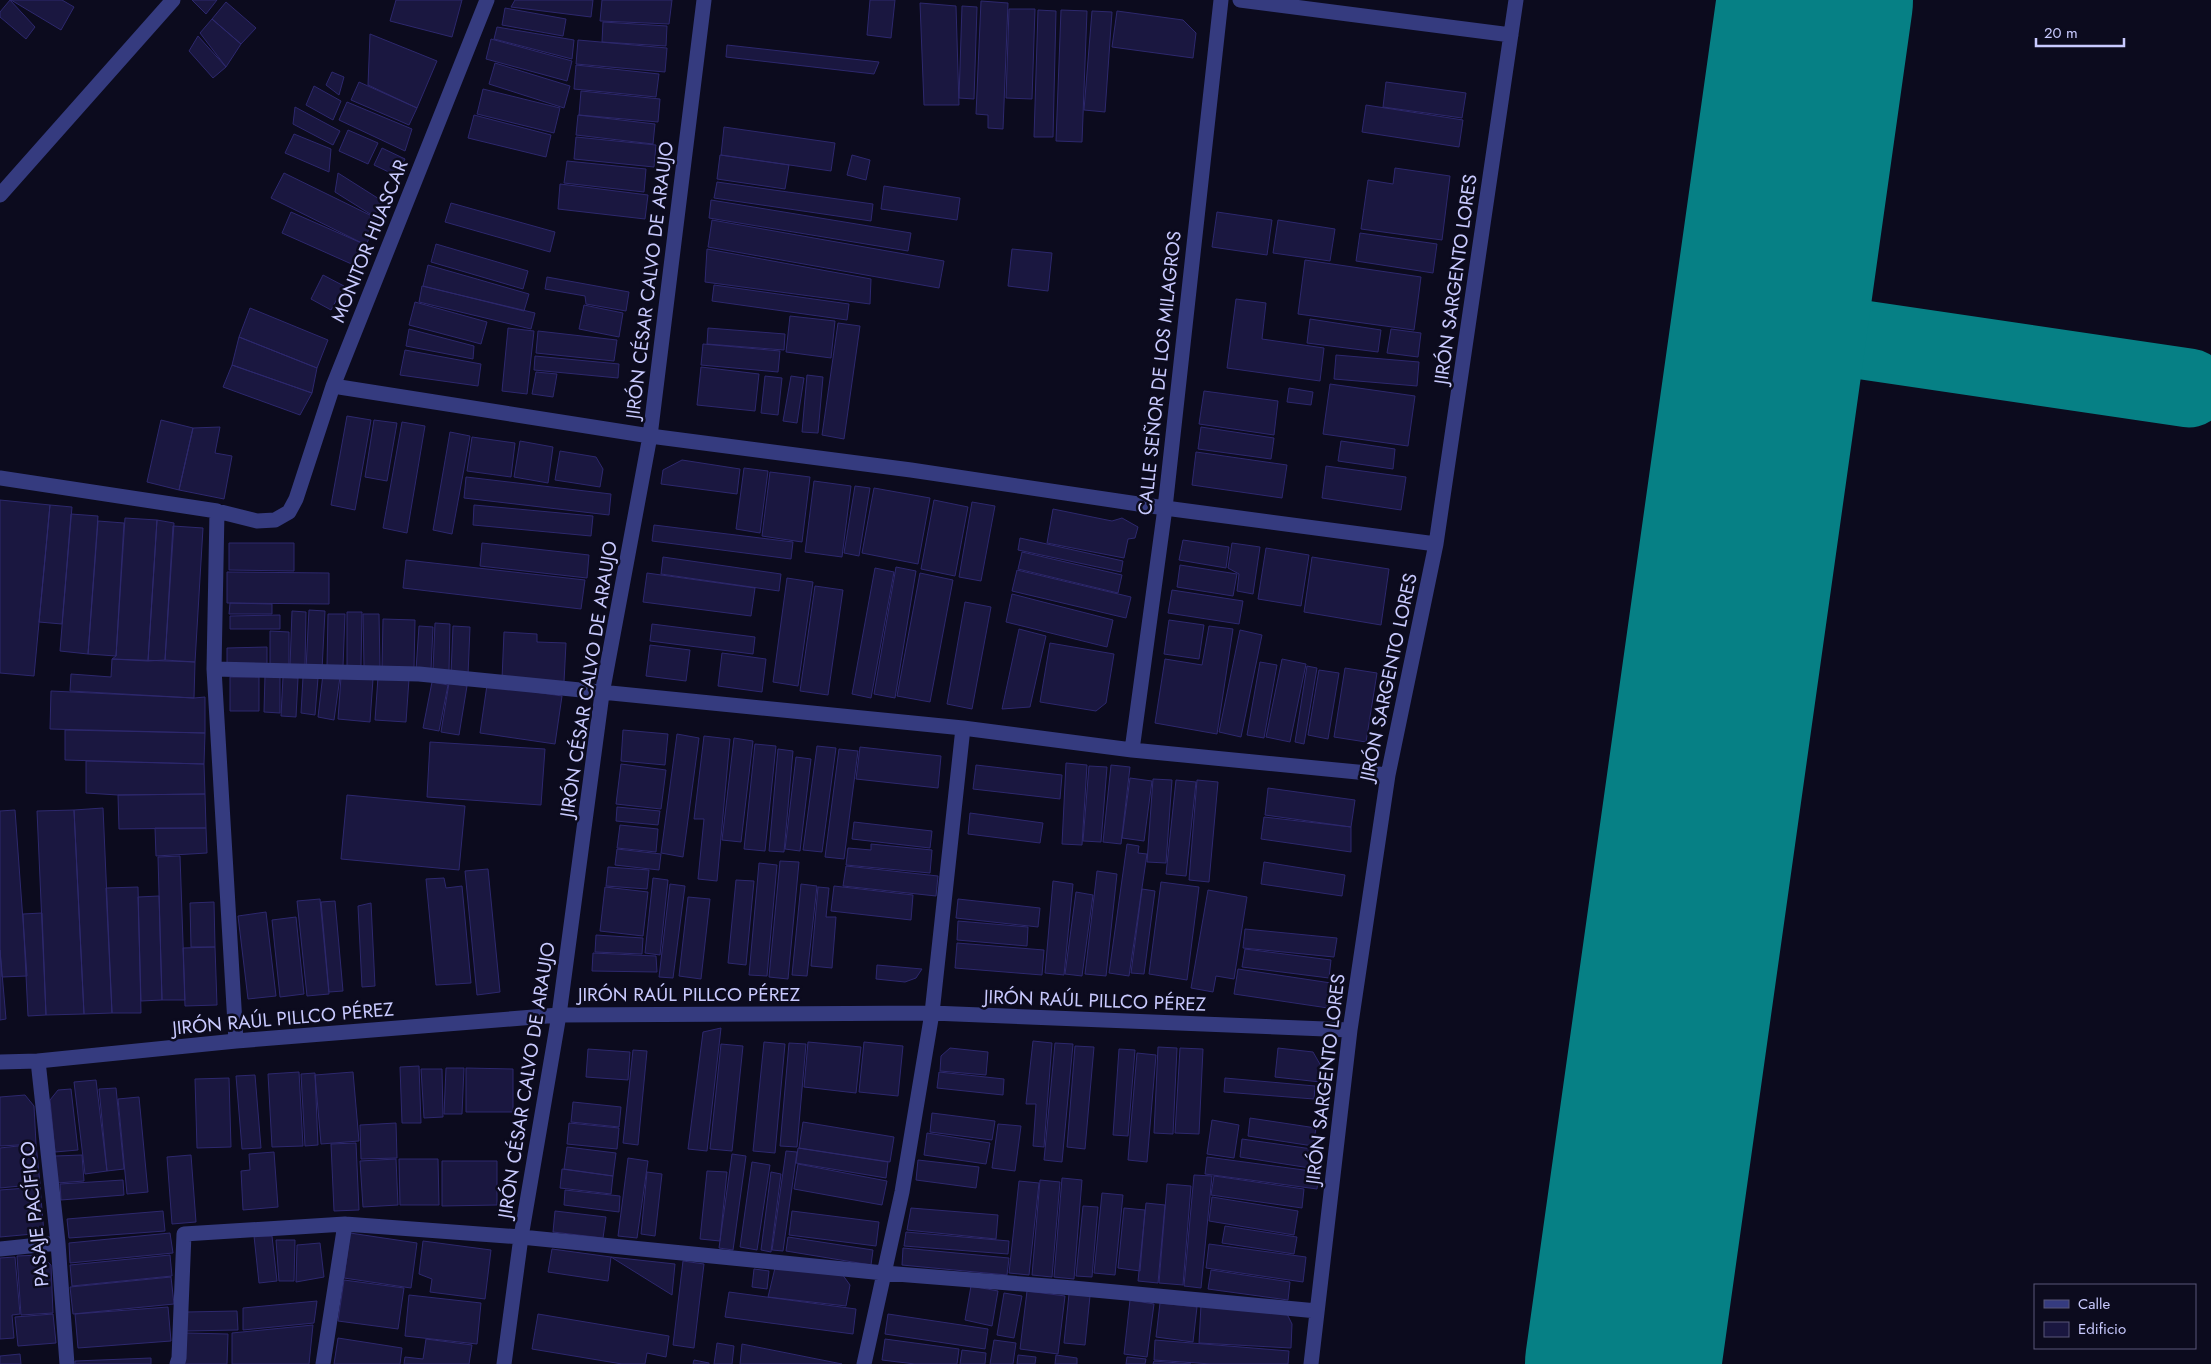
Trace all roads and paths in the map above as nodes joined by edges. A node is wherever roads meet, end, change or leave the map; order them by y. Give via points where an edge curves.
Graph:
1 (173, 0) edge
2 (487, 0) edge
3 (704, 0) edge
4 (1221, 0) edge
5 (1240, 0) edge
6 (1516, 0) edge
7 (1511, 35) junction
8 (0, 195) edge
9 (333, 386) junction
10 (650, 436) junction
11 (0, 478) edge
12 (1165, 508) junction
13 (217, 511) junction
14 (1436, 544) junction
15 (214, 669) junction
16 (602, 694) junction
17 (963, 728) junction
18 (1132, 750) junction
19 (1388, 775) junction
20 (932, 1013) junction
21 (559, 1015) junction
22 (1350, 1030) junction
23 (236, 1041) junction
24 (38, 1061) junction
25 (0, 1062) edge
26 (345, 1224) junction
27 (521, 1237) junction
28 (58, 1243) junction
29 (0, 1249) edge
30 (884, 1273) junction
31 (1317, 1311) junction
32 (67, 1364) edge
33 (177, 1364) edge
34 (323, 1364) edge
35 (504, 1364) edge
36 (864, 1364) edge
37 (1311, 1364) edge

1 - 8 street
2 - 9 street, MONITOR HUASCAR
3 - 10 street, JIRÓN CÉSAR CALVO DE ARAUJO
4 - 12 street, CALLE SEÑOR DE LOS MILAGROS
5 - 7 street
6 - 7 street, JIRÓN SARGENTO LORES
7 - 14 street, JIRÓN SARGENTO LORES
9 - 10 street
9 - 13 street, MONITOR HUASCAR via 289,512 275,520 257,521
10 - 12 street
10 - 16 street, JIRÓN CÉSAR CALVO DE ARAUJO
11 - 13 street
12 - 14 street
12 - 18 street, CALLE SEÑOR DE LOS MILAGROS
13 - 15 street
14 - 19 street, JIRÓN SARGENTO LORES
15 - 16 street via 419,674
15 - 23 street
16 - 17 street
16 - 21 street, JIRÓN CÉSAR CALVO DE ARAUJO
17 - 18 street
17 - 20 street
18 - 19 street
19 - 22 street, JIRÓN SARGENTO LORES
20 - 21 street, JIRÓN RAÚL PILLCO PÉREZ
20 - 22 street, JIRÓN RAÚL PILLCO PÉREZ
20 - 30 street via 902,1192
21 - 23 street, JIRÓN RAÚL PILLCO PÉREZ
21 - 27 street, JIRÓN CÉSAR CALVO DE ARAUJO
22 - 31 street, JIRÓN SARGENTO LORES
23 - 24 street, JIRÓN RAÚL PILLCO PÉREZ
24 - 25 street, JIRÓN RAÚL PILLCO PÉREZ
24 - 28 street, PASAJE PACÍFICO
26 - 27 street
26 - 33 street via 184,1234
26 - 34 street
27 - 30 street
27 - 35 street, JIRÓN CÉSAR CALVO DE ARAUJO
28 - 29 street
28 - 32 street, PASAJE PACÍFICO
30 - 31 street
30 - 36 street
31 - 37 street, JIRÓN SARGENTO LORES

